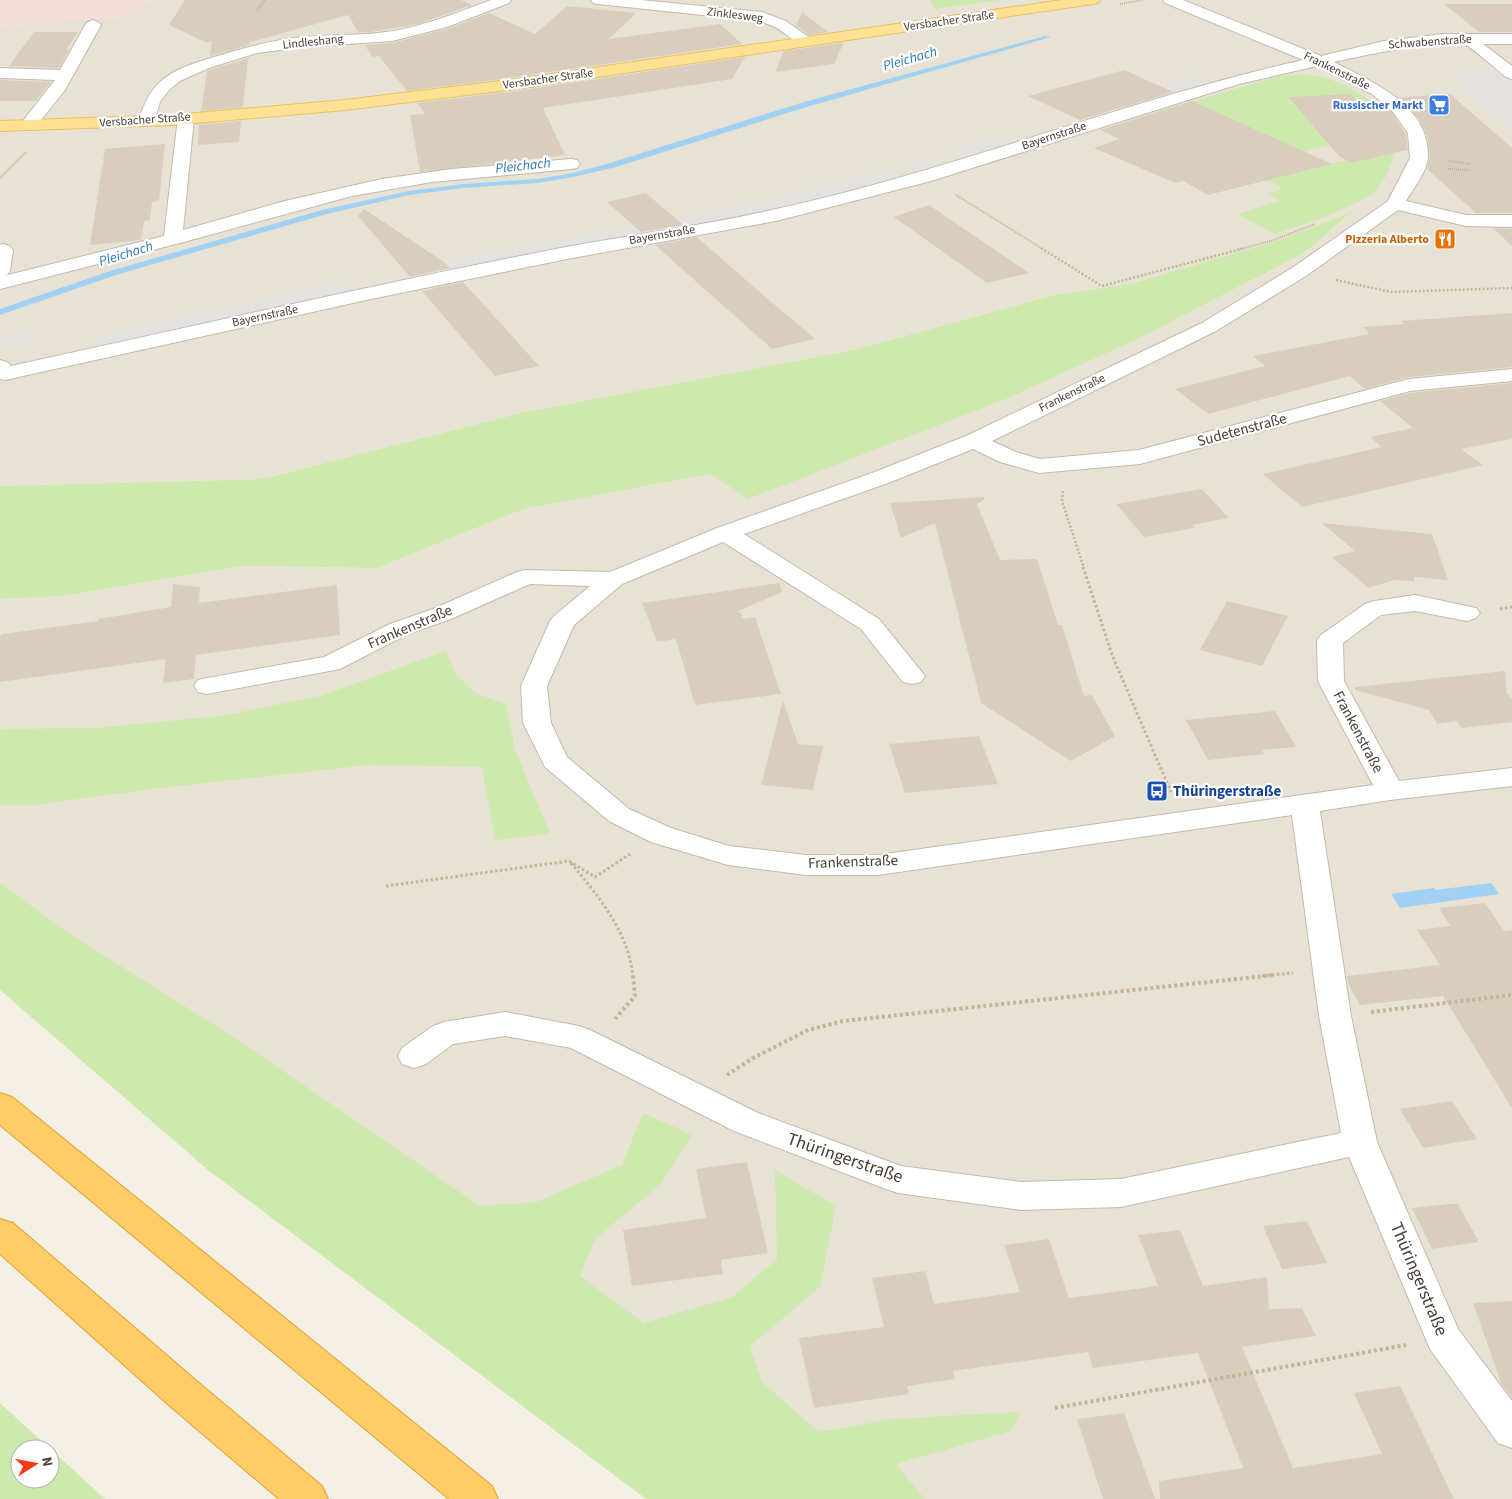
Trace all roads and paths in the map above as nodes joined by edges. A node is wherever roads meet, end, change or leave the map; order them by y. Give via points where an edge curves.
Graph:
1 (265, 0) edge
2 (504, 0) edge
3 (598, 0) edge
4 (711, 0) edge
5 (1092, 0) edge
6 (1170, 0) edge
7 (257, 11) dead end
8 (734, 15) junction
9 (93, 25) dead end
10 (1467, 39) junction
11 (1504, 39) edge
12 (806, 41) junction
13 (1512, 45) edge
14 (1320, 61) junction
15 (0, 72) edge
16 (1512, 74) edge
17 (65, 75) junction
18 (186, 118) junction
19 (146, 121) junction
20 (0, 126) edge
21 (27, 126) junction
22 (571, 164) dead end
23 (925, 177) junction
24 (1395, 204) junction
25 (1322, 221) dead end
26 (1512, 221) edge
27 (173, 239) junction
28 (3, 250) dead end
29 (0, 271) edge
30 (1299, 272) junction
31 (0, 283) edge
32 (1512, 288) edge
33 (0, 366) edge
34 (1512, 374) edge
35 (974, 440) junction
36 (1062, 501) dead end
37 (725, 533) junction
38 (613, 579) junction
39 (1467, 613) dead end
40 (912, 676) dead end
41 (206, 686) dead end
42 (1512, 777) edge
43 (1390, 791) junction
44 (1305, 804) junction
45 (1185, 822) junction
46 (569, 861) junction
47 (595, 877) dead end
48 (386, 886) dead end
49 (1328, 969) junction
50 (1512, 995) edge
51 (1335, 1016) junction
52 (594, 1044) junction
53 (414, 1056) dead end
54 (744, 1064) dead end
55 (0, 1106) edge
56 (1360, 1142) junction
57 (0, 1233) edge
58 (1443, 1338) junction
59 (1055, 1408) dead end
60 (1512, 1431) edge
61 (308, 1499) edge
62 (478, 1499) edge

1 - 7 path
2 - 19 street, Lindleshang via 442,24 392,36 255,49 203,65 174,78 163,87 152,102
3 - 8 street, Zinklesweg
4 - 8 street
5 - 12 main road, Versbacher Straße
6 - 14 street, Frankenstraße
8 - 12 street, Zinklesweg via 762,17 777,22
9 - 17 street
10 - 11 street, Schwabenstraße
10 - 14 street, Schwabenstraße via 1384,46
10 - 16 street
11 - 13 street
12 - 18 main road, Versbacher Straße via 430,96
14 - 23 street, Bayernstraße via 1235,80
14 - 24 street, Frankenstraße via 1378,91 1399,108 1417,134 1420,158
15 - 17 street
17 - 21 street via 57,90
18 - 19 main road, Versbacher Straße
18 - 27 street
19 - 21 main road, Versbacher Straße
20 - 21 main road, Versbacher Straße
22 - 27 street via 457,173 365,188
23 - 25 path via 1102,286 1271,241
23 - 33 street, Bayernstraße via 776,214 371,293 5,374
24 - 26 street via 1450,219 1482,223
24 - 30 street, Frankenstraße
27 - 31 street
28 - 29 street
30 - 32 path via 1391,292
30 - 35 street, Frankenstraße via 1209,327
34 - 35 street, Sudetenstraße via 1409,386 1140,457 1039,466
35 - 37 street, Frankenstraße via 880,478
36 - 45 path via 1112,655
37 - 38 street, Frankenstraße
37 - 40 street via 870,624
38 - 41 street, Frankenstraße via 526,577 399,629 331,663
38 - 45 street, Frankenstraße via 564,622 534,686 538,723 555,760 619,815 660,835 728,855 806,865 878,864
39 - 43 street, Frankenstraße via 1416,603 1374,609 1330,640 1331,681
42 - 43 street, Frankenstraße
43 - 44 street, Frankenstraße
44 - 45 street, Frankenstraße
44 - 49 street, Thüringerstraße
46 - 47 path
46 - 48 path
46 - 52 path via 607,907 631,959 634,996
49 - 51 street, Thüringerstraße
49 - 54 path via 843,1021 808,1030
50 - 51 path
51 - 56 street, Thüringerstraße
52 - 53 street, Thüringerstraße via 579,1038 506,1024 444,1034
52 - 56 street, Thüringerstraße via 746,1122 898,1179 1021,1196 1121,1193
55 - 62 highway
56 - 58 street, Thüringerstraße
57 - 61 highway
58 - 59 path
58 - 60 street, Thüringerstraße

